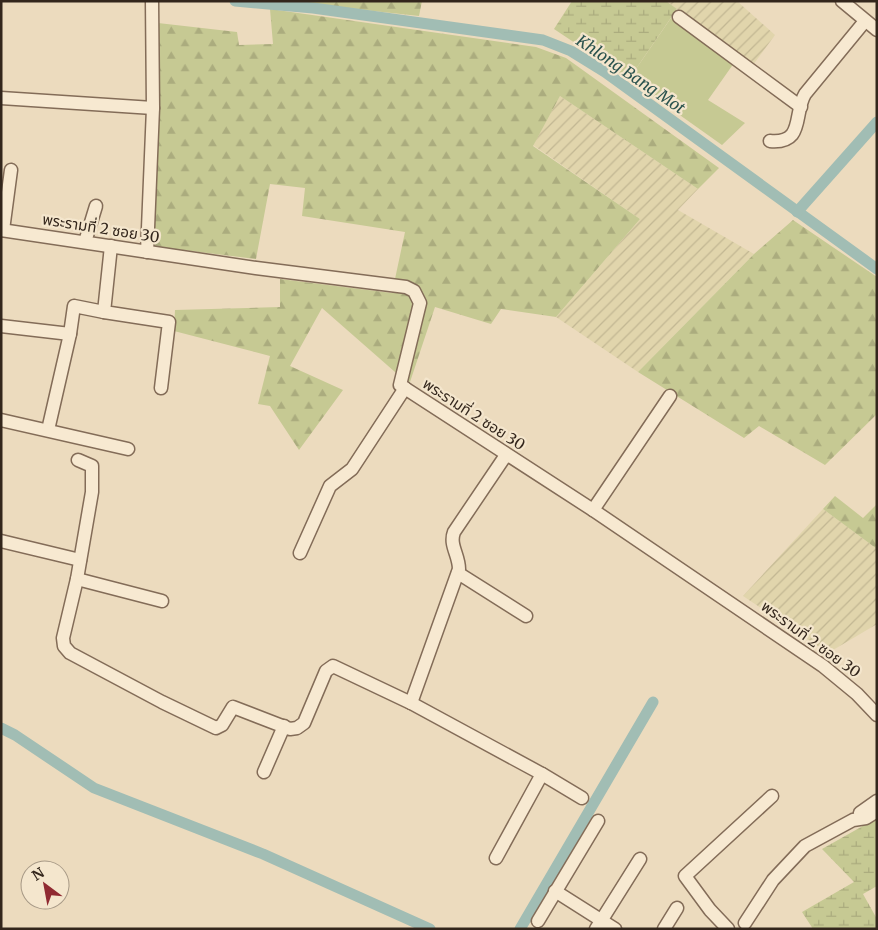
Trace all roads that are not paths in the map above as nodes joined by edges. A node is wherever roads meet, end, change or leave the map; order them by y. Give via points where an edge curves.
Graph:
1 (842, 1) edge
2 (152, 4) edge
3 (678, 17) dead end
4 (865, 21) junction
5 (877, 30) edge
6 (1, 98) edge
7 (801, 107) junction
8 (153, 108) junction
9 (770, 141) dead end
10 (11, 170) dead end
11 (96, 206) dead end
12 (2, 230) edge
13 (85, 242) junction
14 (111, 246) junction
15 (147, 252) junction
16 (104, 312) junction
17 (1, 326) edge
18 (70, 334) junction
19 (161, 388) dead end
20 (405, 388) junction
21 (670, 396) dead end
22 (1, 420) edge
23 (48, 430) junction
24 (128, 449) dead end
25 (506, 455) junction
26 (78, 460) dead end
27 (593, 510) junction
28 (1, 541) edge
29 (300, 553) dead end
30 (80, 560) junction
31 (458, 573) junction
32 (77, 579) junction
33 (162, 601) dead end
34 (526, 616) dead end
35 (411, 703) junction
36 (877, 715) edge
37 (284, 726) junction
38 (264, 772) dead end
39 (542, 774) junction
40 (772, 796) dead end
41 (582, 798) dead end
42 (877, 801) edge
43 (877, 811) edge
44 (598, 820) dead end
45 (853, 820) junction
46 (496, 858) dead end
47 (640, 859) dead end
48 (555, 890) junction
49 (677, 908) dead end
50 (538, 921) dead end
51 (599, 924) edge
52 (748, 926) edge
53 (615, 929) edge
54 (664, 929) edge
55 (729, 929) edge

1 - 4 street
2 - 8 street
3 - 7 street
4 - 5 street
4 - 7 street via 805,94
6 - 8 street
7 - 9 street via 791,137 782,142
8 - 15 street
10 - 12 street
11 - 13 street
12 - 13 street, พระรามที่ 2 ซอย 30
13 - 14 street, พระรามที่ 2 ซอย 30
14 - 15 street, พระรามที่ 2 ซอย 30
14 - 16 street
15 - 20 street, พระรามที่ 2 ซอย 30 via 406,287 414,291 420,303 400,385
16 - 18 street via 74,306
16 - 19 street via 169,322
17 - 18 street
18 - 23 street
20 - 25 street, พระรามที่ 2 ซอย 30
20 - 29 street via 352,469 330,486
21 - 27 street
22 - 23 street
23 - 24 street
25 - 27 street, พระรามที่ 2 ซอย 30
25 - 31 street via 454,532 452,539 459,562
26 - 30 street via 91,464 94,470
27 - 36 street, พระรามที่ 2 ซอย 30 via 823,666
28 - 30 street
30 - 32 street
31 - 34 street
31 - 35 street
32 - 33 street
32 - 37 street via 64,638 64,646 70,653 216,728 222,725 233,707
35 - 37 street via 333,666 326,672 304,723 297,728
35 - 39 street
37 - 38 street
39 - 41 street
39 - 46 street
40 - 55 street via 685,876
42 - 45 street
43 - 45 street via 866,818
44 - 48 street
45 - 52 street via 794,855 773,880
47 - 51 street
48 - 50 street
48 - 51 street
49 - 54 street
51 - 53 street
52 - 55 street via 734,924

